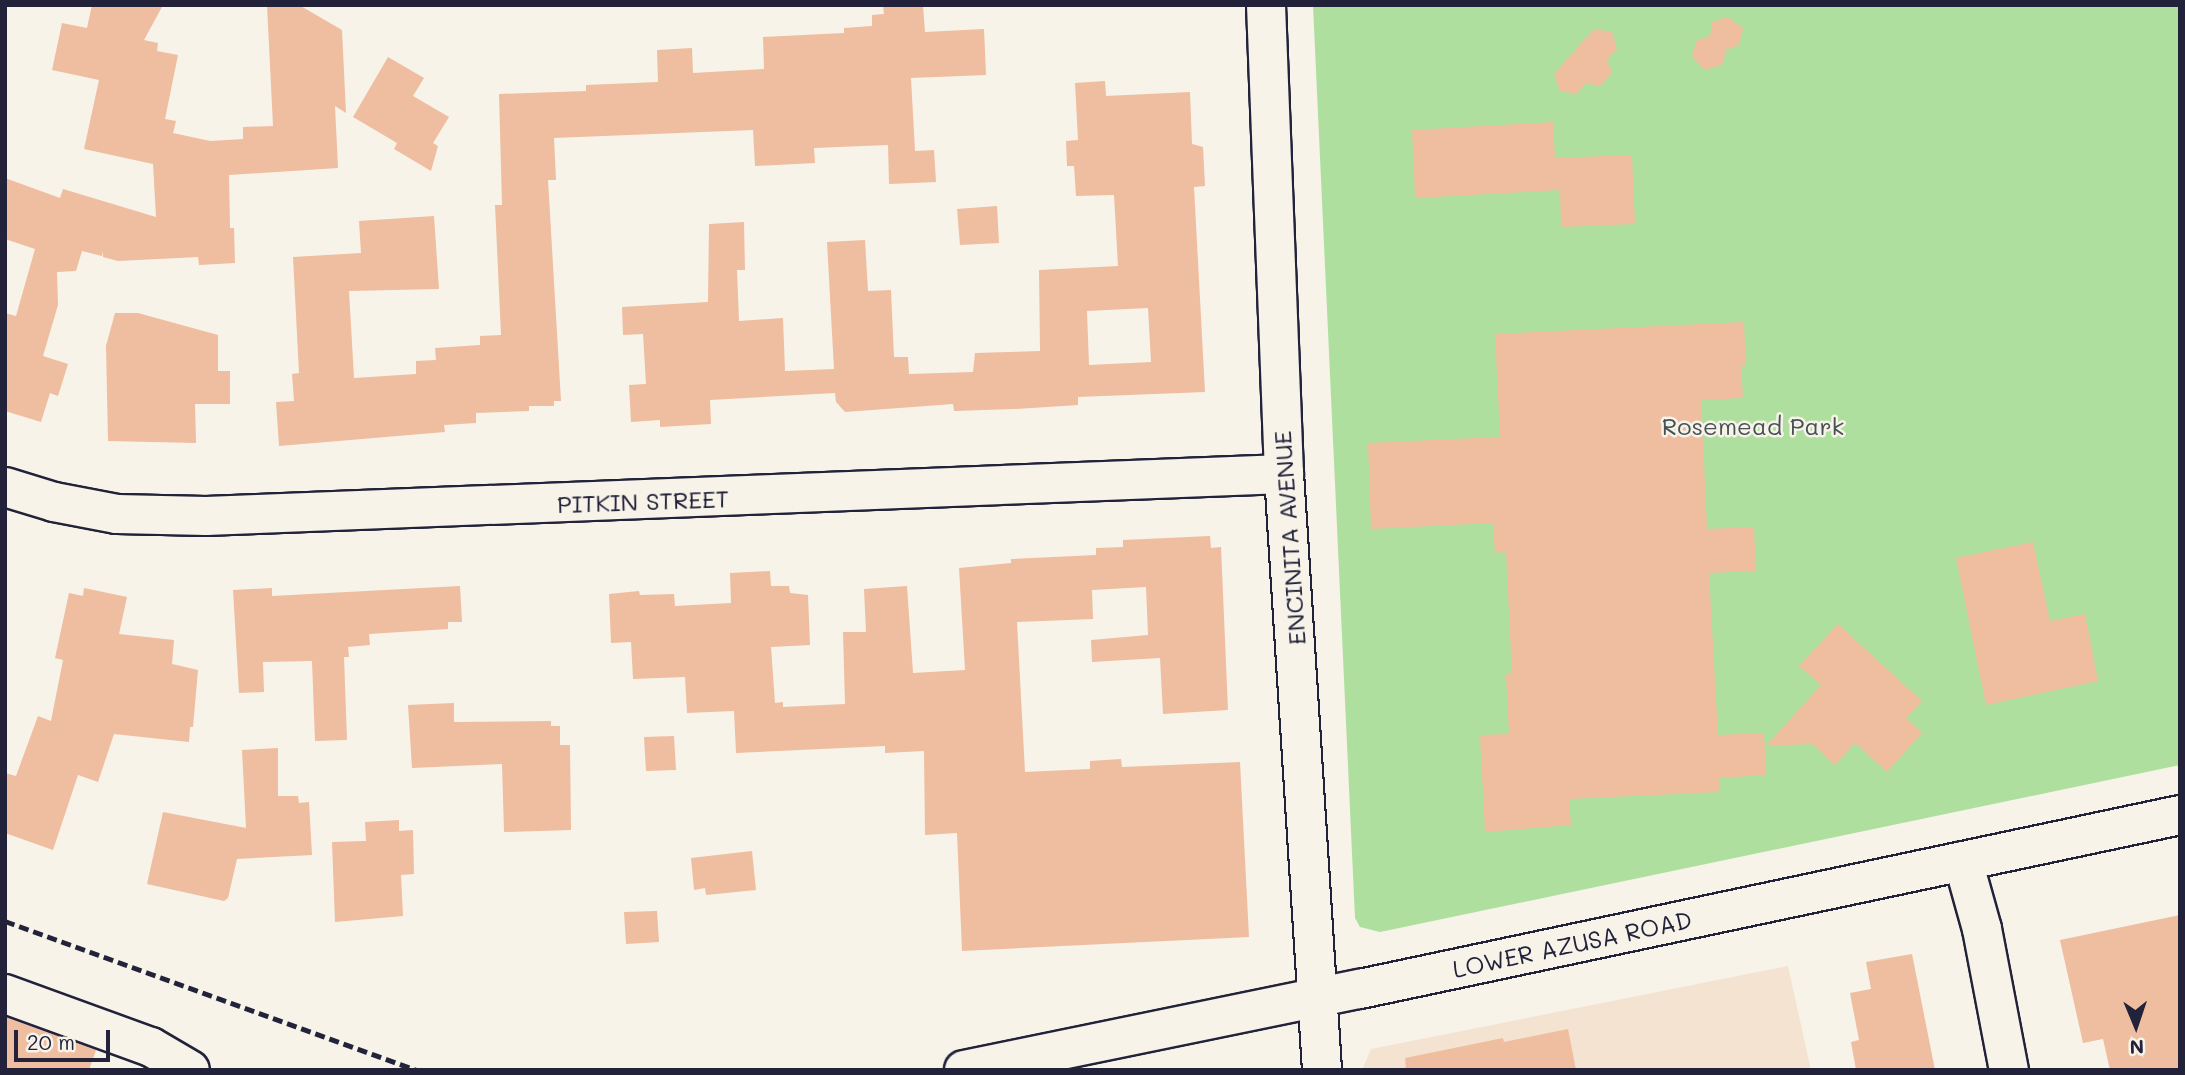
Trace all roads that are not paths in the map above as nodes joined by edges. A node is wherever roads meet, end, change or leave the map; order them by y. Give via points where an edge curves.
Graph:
1 (1266, 5) edge
2 (1284, 474) junction
3 (5, 487) edge
4 (2180, 815) edge
5 (1963, 861) junction
6 (5, 994) edge
7 (1318, 998) junction
8 (190, 1070) edge
9 (964, 1070) edge
10 (1322, 1070) edge
11 (2010, 1070) edge

1 - 2 street, ENCINITA AVENUE
2 - 3 street, PITKIN STREET via 196,517 117,514
2 - 7 street, ENCINITA AVENUE
4 - 5 street, LOWER AZUSA ROAD
5 - 7 street, LOWER AZUSA ROAD
5 - 11 street via 1982,929
6 - 8 street via 151,1047
7 - 9 street, LOWER AZUSA ROAD
7 - 10 street, ENCINITA AVENUE

